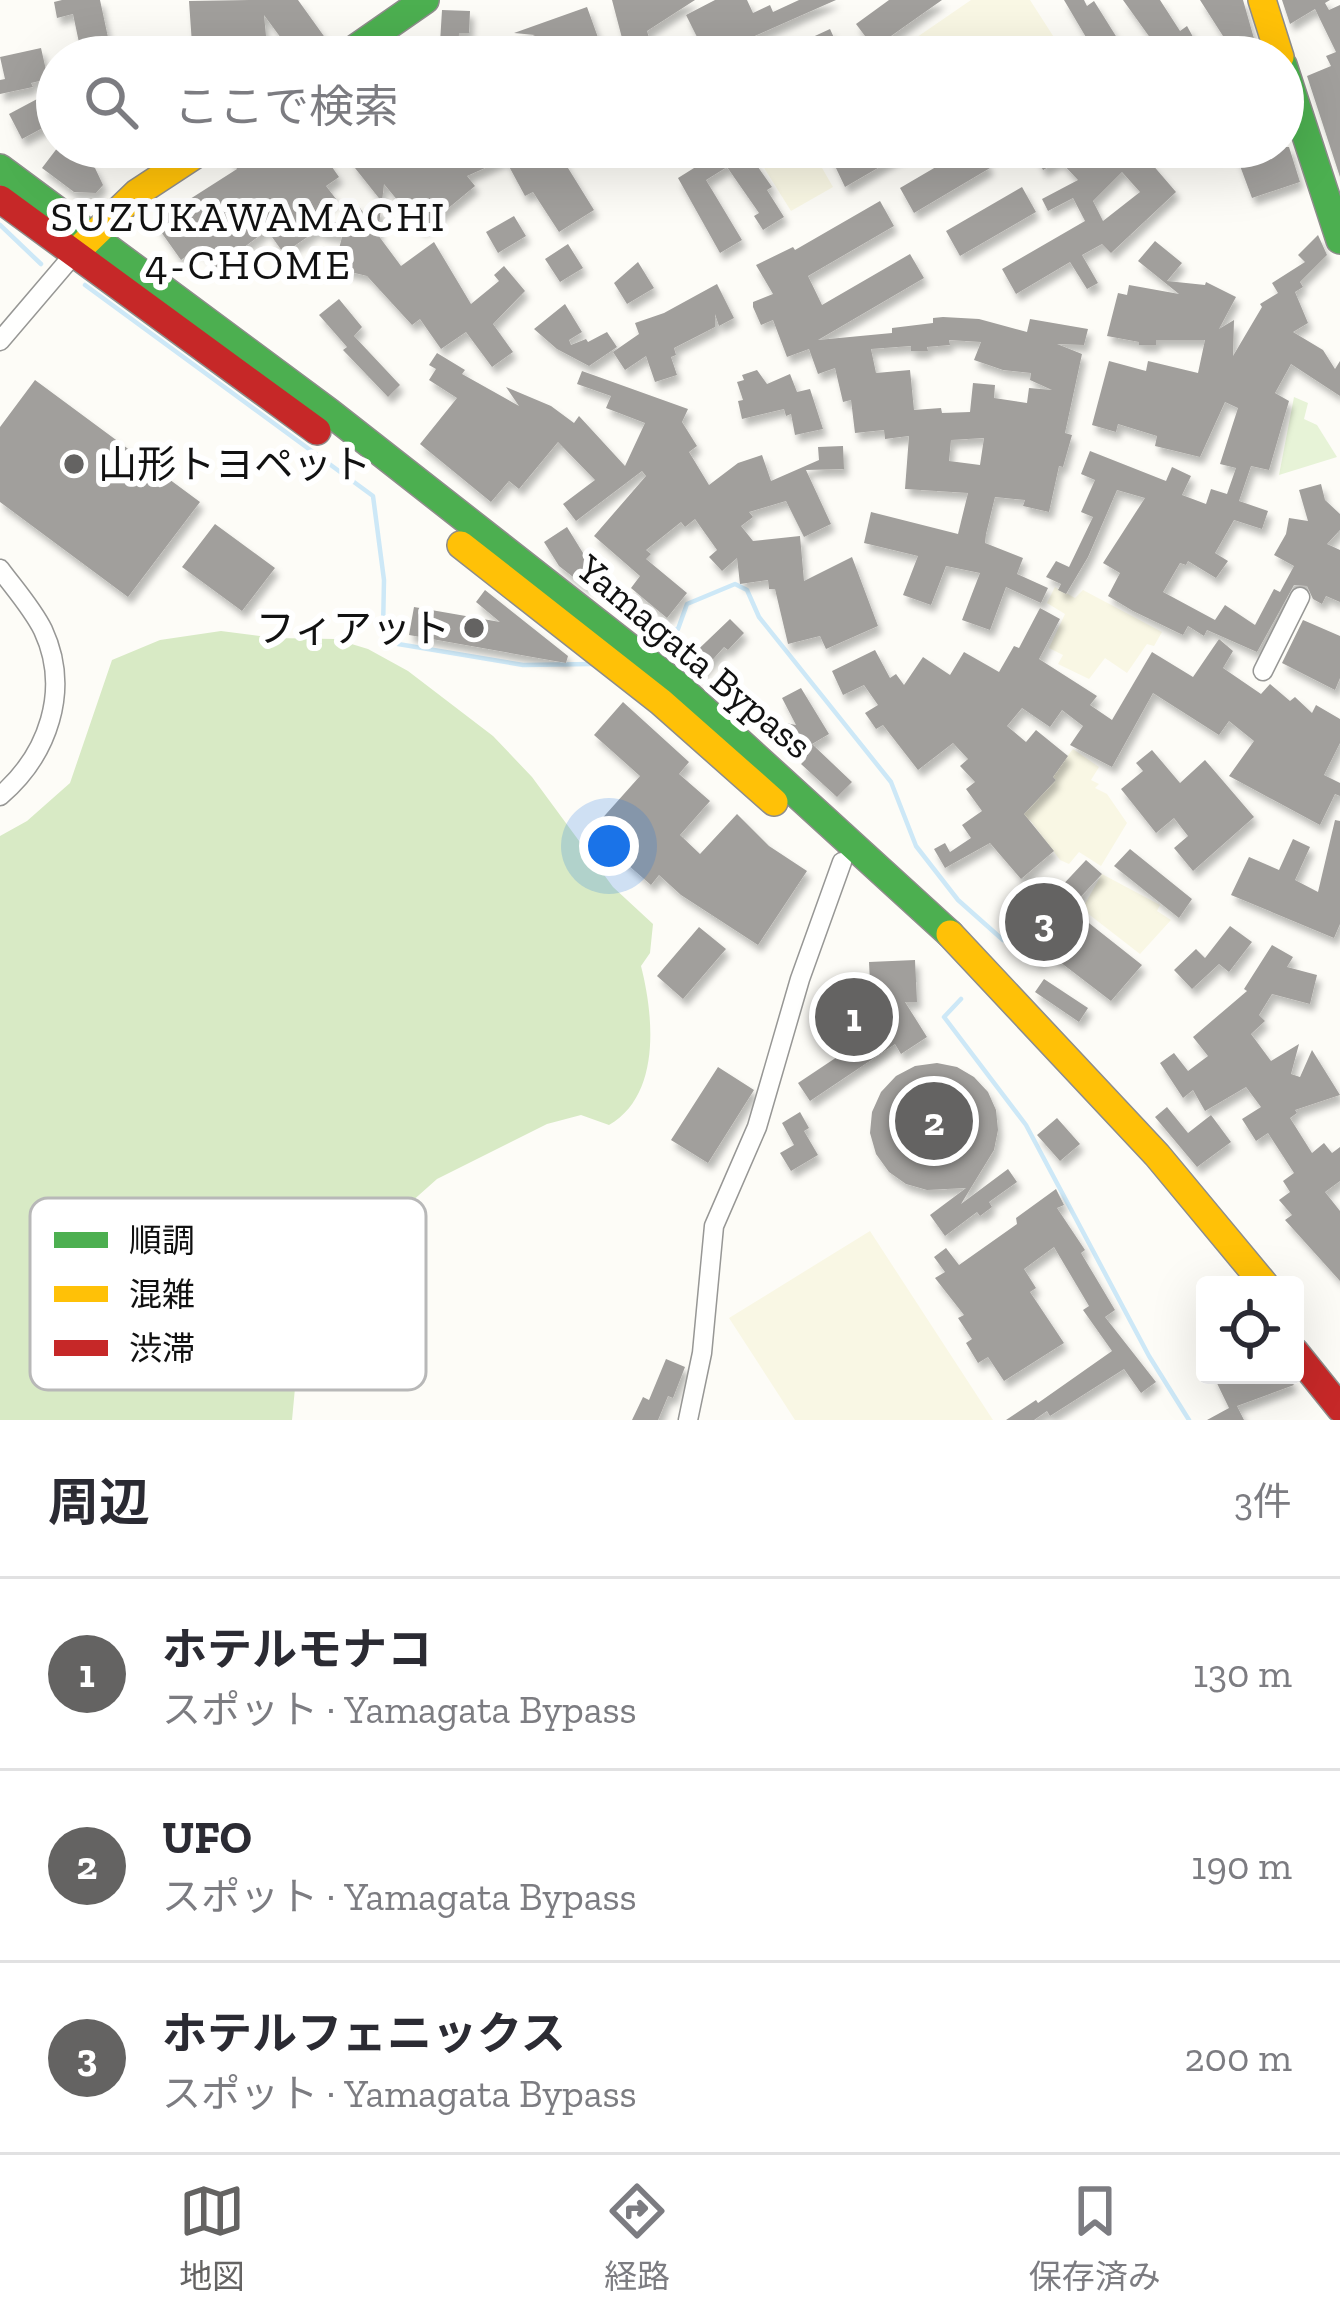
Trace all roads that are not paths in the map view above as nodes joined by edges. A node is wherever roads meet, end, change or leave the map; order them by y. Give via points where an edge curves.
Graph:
1 (425, 0) edge
2 (1262, 0) edge
3 (373, 36) edge
4 (1274, 36) edge
5 (1304, 129) edge
6 (0, 168) edge
7 (175, 168) edge
8 (0, 199) edge
9 (1340, 240) edge
10 (84, 243) junction
11 (0, 340) edge
12 (0, 568) edge
13 (1300, 597) dead end
14 (1263, 671) dead end
15 (0, 796) edge
16 (842, 862) junction
17 (1235, 1276) edge
18 (1257, 1276) edge
19 (1304, 1333) edge
20 (1304, 1363) edge
21 (1304, 1364) edge
22 (1340, 1376) edge
23 (1340, 1408) edge
24 (1340, 1418) edge
25 (688, 1420) edge

1 - 3 main road
2 - 4 main road
5 - 9 main road
6 - 10 main road, Yamagata Bypass
7 - 10 main road
8 - 10 main road, Yamagata Bypass
10 - 11 street
10 - 16 main road, Yamagata Bypass via 661,702
10 - 18 main road, Yamagata Bypass via 676,684 987,972
12 - 15 street via 42,628 55,688 43,745
13 - 14 street
16 - 17 main road, Yamagata Bypass via 1149,1169
16 - 25 street via 757,1127 715,1226
19 - 22 main road
20 - 23 main road
21 - 24 main road

